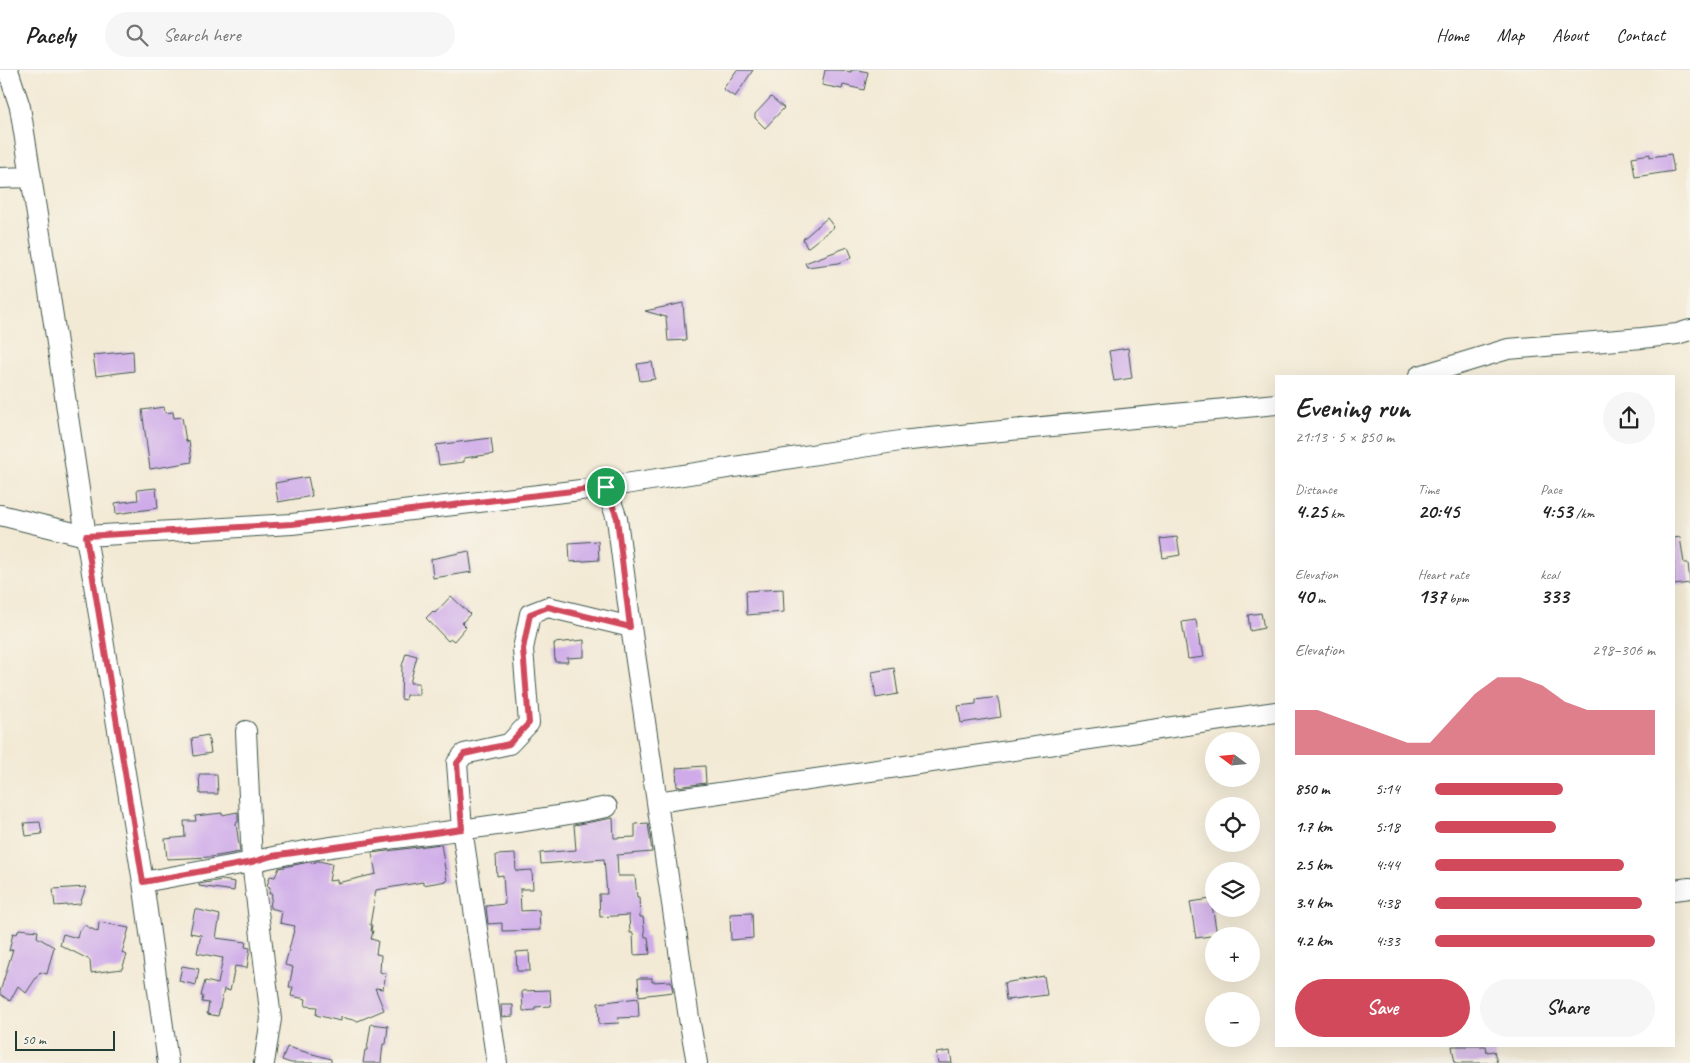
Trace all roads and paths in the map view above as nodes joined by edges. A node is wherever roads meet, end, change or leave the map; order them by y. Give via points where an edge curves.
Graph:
1 (8, 70) edge
2 (31, 177) junction
3 (0, 178) edge
4 (1690, 330) edge
5 (1422, 375) edge
6 (1275, 404) edge
7 (606, 487) junction
8 (0, 515) edge
9 (86, 536) junction
10 (630, 627) junction
11 (1275, 712) edge
12 (246, 731) dead end
13 (656, 802) junction
14 (607, 807) dead end
15 (462, 829) junction
16 (252, 862) junction
17 (143, 882) junction
18 (1690, 888) edge
19 (1675, 890) edge
20 (168, 1063) edge
21 (264, 1063) edge
22 (496, 1063) edge
23 (697, 1063) edge

1 - 2 street via 20,107
2 - 3 street
2 - 9 street
4 - 5 street via 1642,338 1508,349
6 - 7 street via 900,442
7 - 9 street via 292,524
7 - 10 street via 617,518
8 - 9 street
9 - 17 street
10 - 13 street
10 - 15 street via 548,607 530,614 523,649 529,723 509,744 464,754 457,763
11 - 13 street
12 - 16 street
13 - 23 street
14 - 15 street via 552,818
15 - 16 street
15 - 22 street
16 - 17 street
16 - 21 street via 270,1019
17 - 20 street
18 - 19 street

